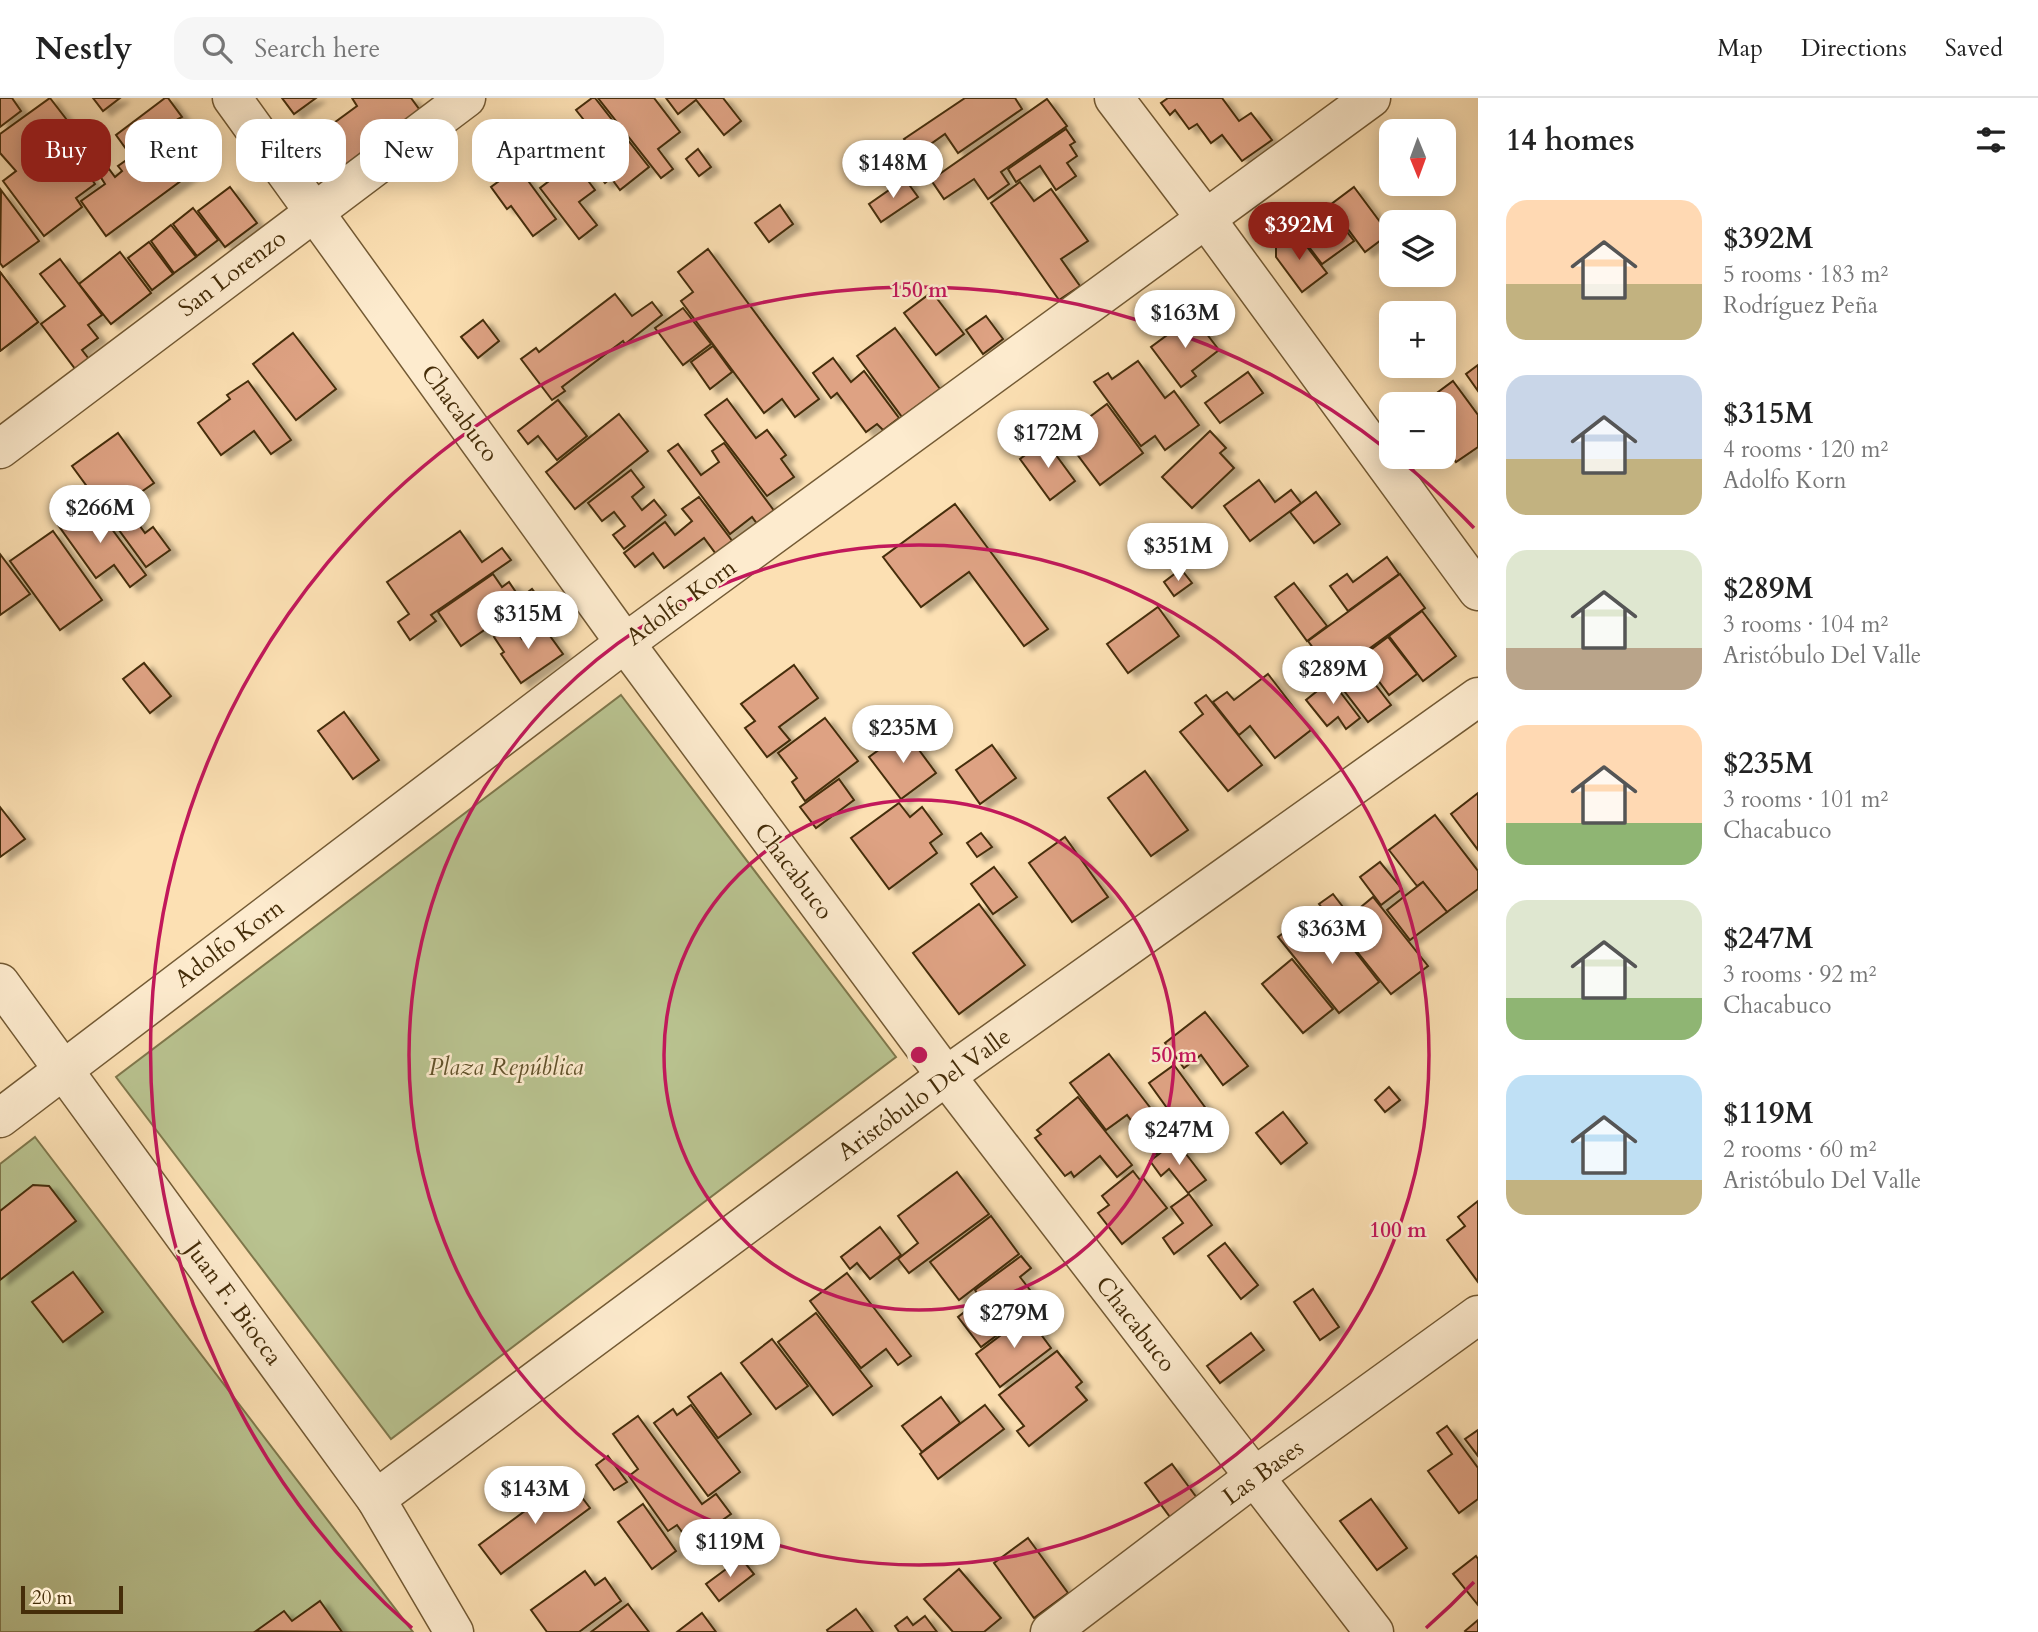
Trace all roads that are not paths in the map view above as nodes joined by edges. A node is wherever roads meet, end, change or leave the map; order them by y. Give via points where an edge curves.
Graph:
1 (232, 98) edge
2 (466, 98) edge
3 (1114, 98) edge
4 (1371, 98) edge
5 (314, 210) junction
6 (1206, 219) junction
7 (0, 449) edge
8 (1478, 591) edge
9 (625, 643) junction
10 (1478, 697) edge
11 (0, 983) edge
12 (64, 1069) junction
13 (946, 1076) junction
14 (0, 1118) edge
15 (1478, 1315) edge
16 (1254, 1477) junction
17 (376, 1499) junction
18 (454, 1632) edge
19 (1050, 1632) edge
20 (1374, 1632) edge

1 - 5 street, Chacabuco
2 - 5 street, San Lorenzo
3 - 6 street
4 - 6 street, Adolfo Korn
5 - 7 street, San Lorenzo
5 - 9 street, Chacabuco
6 - 8 street
6 - 9 street, Adolfo Korn
9 - 12 street, Adolfo Korn
9 - 13 street, Chacabuco
10 - 13 street, Aristóbulo Del Valle
11 - 12 street, Juan F. Biocca
12 - 14 street, Adolfo Korn
12 - 17 street, Juan F. Biocca
13 - 16 street, Chacabuco
13 - 17 street, Aristóbulo Del Valle
15 - 16 street, Las Bases
16 - 19 street, Las Bases
16 - 20 street, Chacabuco
17 - 18 street, Juan F. Biocca

